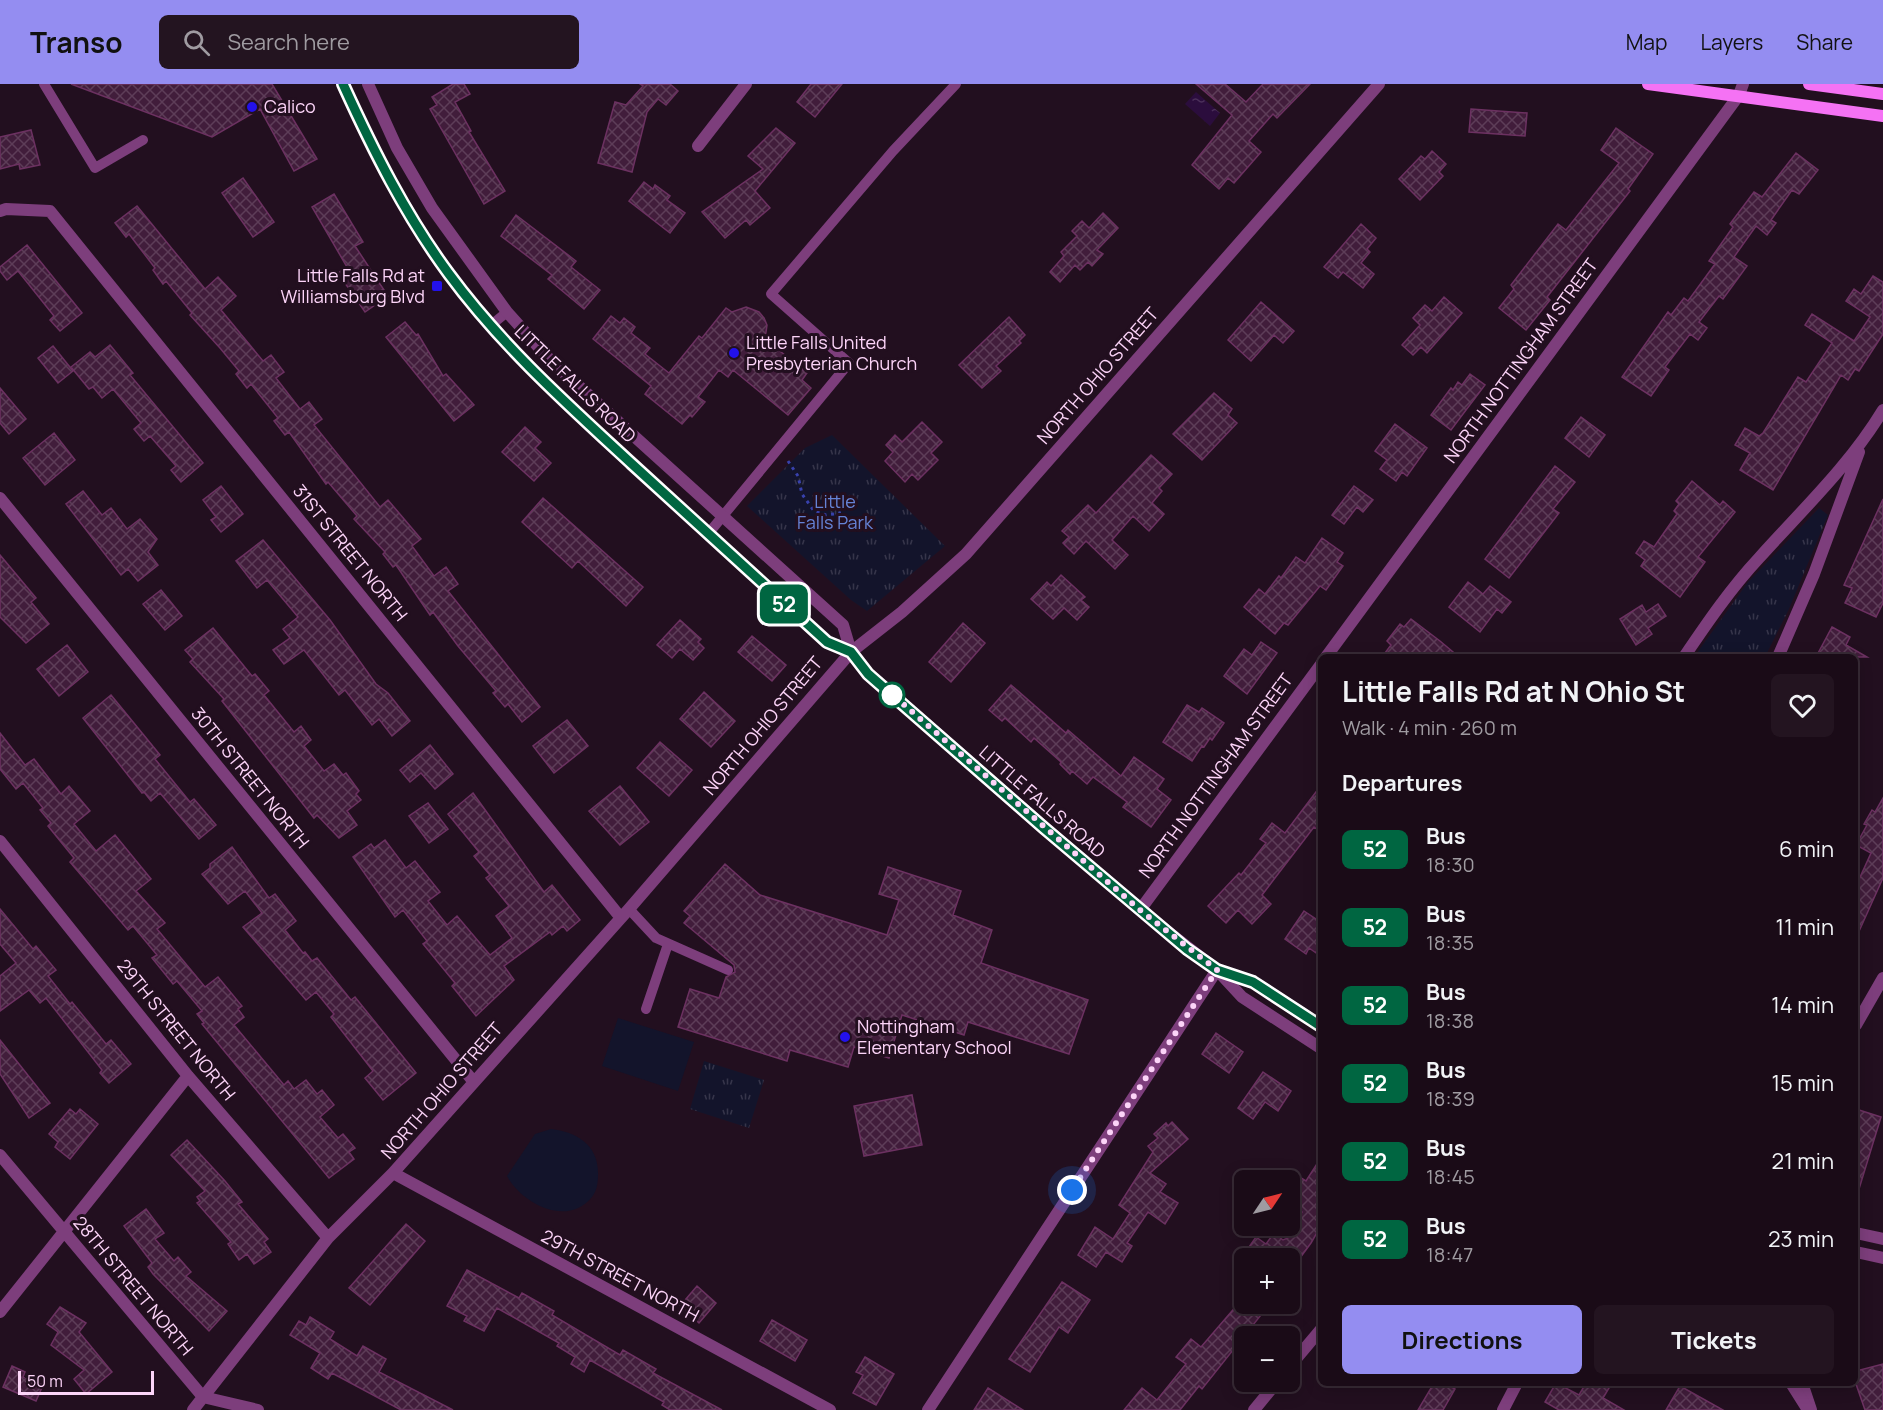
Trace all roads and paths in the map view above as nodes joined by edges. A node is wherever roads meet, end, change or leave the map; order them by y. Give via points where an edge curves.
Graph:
1 (343, 84) edge
2 (368, 84) edge
3 (746, 84) edge
4 (956, 84) edge
5 (1379, 84) edge
6 (1648, 84) edge
7 (1809, 84) edge
8 (46, 85) edge
9 (1741, 90) edge
10 (1883, 93) edge
11 (1883, 116) edge
12 (143, 140) dead end
13 (698, 146) dead end
14 (0, 211) edge
15 (507, 312) junction
16 (490, 326) junction
17 (1883, 410) edge
18 (1862, 445) junction
19 (778, 451) junction
20 (0, 498) edge
21 (841, 513) dead end
22 (722, 517) junction
23 (708, 534) junction
24 (851, 652) junction
25 (1328, 654) edge
26 (1686, 654) edge
27 (1779, 654) edge
28 (1318, 668) edge
29 (0, 841) edge
30 (1140, 910) junction
31 (625, 914) junction
32 (668, 944) junction
33 (728, 970) dead end
34 (1217, 970) junction
35 (1883, 978) edge
36 (646, 1009) dead end
37 (1858, 1022) edge
38 (1318, 1024) edge
39 (1318, 1046) edge
40 (188, 1076) junction
41 (473, 1081) junction
42 (0, 1155) edge
43 (393, 1173) junction
44 (63, 1232) junction
45 (1858, 1233) edge
46 (328, 1238) junction
47 (1883, 1239) edge
48 (1858, 1252) edge
49 (1883, 1258) edge
50 (0, 1312) edge
51 (1318, 1333) edge
52 (1300, 1354) edge
53 (1515, 1386) edge
54 (1793, 1386) edge
55 (1803, 1386) edge
56 (1269, 1392) edge
57 (203, 1397) junction
58 (193, 1410) edge
59 (258, 1410) edge
60 (830, 1410) edge
61 (928, 1410) edge
62 (1254, 1410) edge
63 (1503, 1410) edge
64 (1810, 1410) edge

1 - 16 street, LITTLE FALLS ROAD via 378,159 414,221
2 - 15 street, LITTLE FALLS ROAD via 397,148 432,208
3 - 13 street
4 - 19 lane via 771,294 849,363
5 - 24 street, NORTH OHIO STREET via 966,554
6 - 9 main road
7 - 10 main road
8 - 12 lane via 95,168
9 - 11 main road
9 - 25 street, NORTH NOTTINGHAM STREET
14 - 31 street, 31ST STREET NORTH via 50,211
15 - 16 lane
15 - 22 street, LITTLE FALLS ROAD via 551,361
16 - 23 street, LITTLE FALLS ROAD via 536,376
17 - 18 street
18 - 26 street via 1759,558 1712,614
18 - 27 street
19 - 21 path via 798,476 802,494 814,511 826,515
19 - 22 lane
20 - 41 street, 30TH STREET NORTH
22 - 23 lane
22 - 24 street, LITTLE FALLS ROAD via 843,626
23 - 24 street, LITTLE FALLS ROAD via 827,642
24 - 30 street, LITTLE FALLS ROAD via 868,674
24 - 31 street, NORTH OHIO STREET
28 - 30 street, NORTH NOTTINGHAM STREET
29 - 40 street, 29TH STREET NORTH
30 - 34 street, LITTLE FALLS ROAD
31 - 32 lane
31 - 41 street, NORTH OHIO STREET
32 - 33 lane
32 - 36 lane
34 - 38 street, LITTLE FALLS ROAD via 1253,982
34 - 39 street, LITTLE FALLS ROAD via 1242,996
34 - 61 street
35 - 37 street
40 - 44 street
40 - 46 street, 29TH STREET NORTH
41 - 43 street, NORTH OHIO STREET
42 - 44 street, 28TH STREET NORTH
43 - 46 street, NORTH OHIO STREET
43 - 60 street, 29TH STREET NORTH
44 - 50 street
44 - 57 street, 28TH STREET NORTH
45 - 47 street
46 - 57 street, NORTH OHIO STREET
48 - 49 street
51 - 52 street
53 - 63 street
54 - 64 street
55 - 64 street
56 - 62 street
57 - 58 street, NORTH OHIO STREET
57 - 59 street

